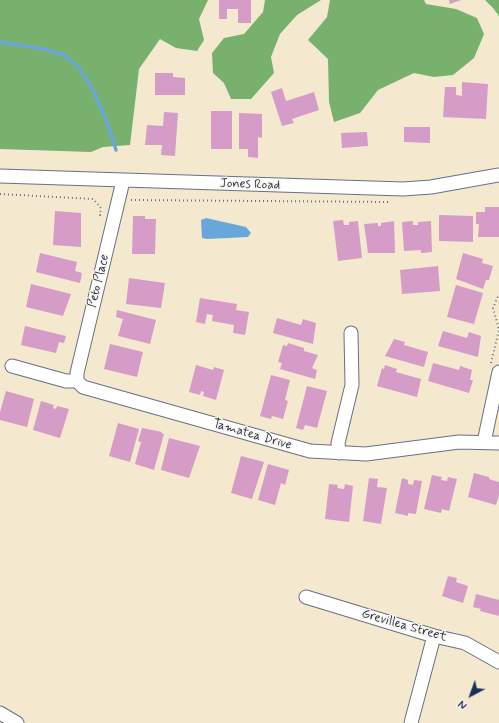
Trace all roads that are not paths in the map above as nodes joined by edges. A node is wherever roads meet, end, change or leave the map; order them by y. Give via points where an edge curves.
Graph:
1 (499, 175) edge
2 (0, 176) edge
3 (127, 181) junction
4 (351, 334) dead end
5 (12, 366) dead end
6 (494, 370) edge
7 (77, 381) junction
8 (484, 442) junction
9 (499, 443) edge
10 (339, 453) junction
11 (306, 597) dead end
12 (434, 636) junction
13 (499, 662) edge
14 (0, 713) edge
15 (17, 723) edge
16 (411, 723) edge

1 - 3 street, Jones Road via 432,187 403,189
2 - 3 street, Jones Road
3 - 7 street, Peto Place via 115,218
4 - 10 street via 352,385 338,443
5 - 7 street, Tamatea Drive
6 - 8 street
7 - 10 street, Tamatea Drive via 83,387 310,451
8 - 9 street, Tamatea Drive
8 - 10 street, Tamatea Drive via 459,442 366,454
11 - 12 street, Grevillea Street
12 - 13 street, Grevillea Street via 465,643
12 - 16 street
14 - 15 street

